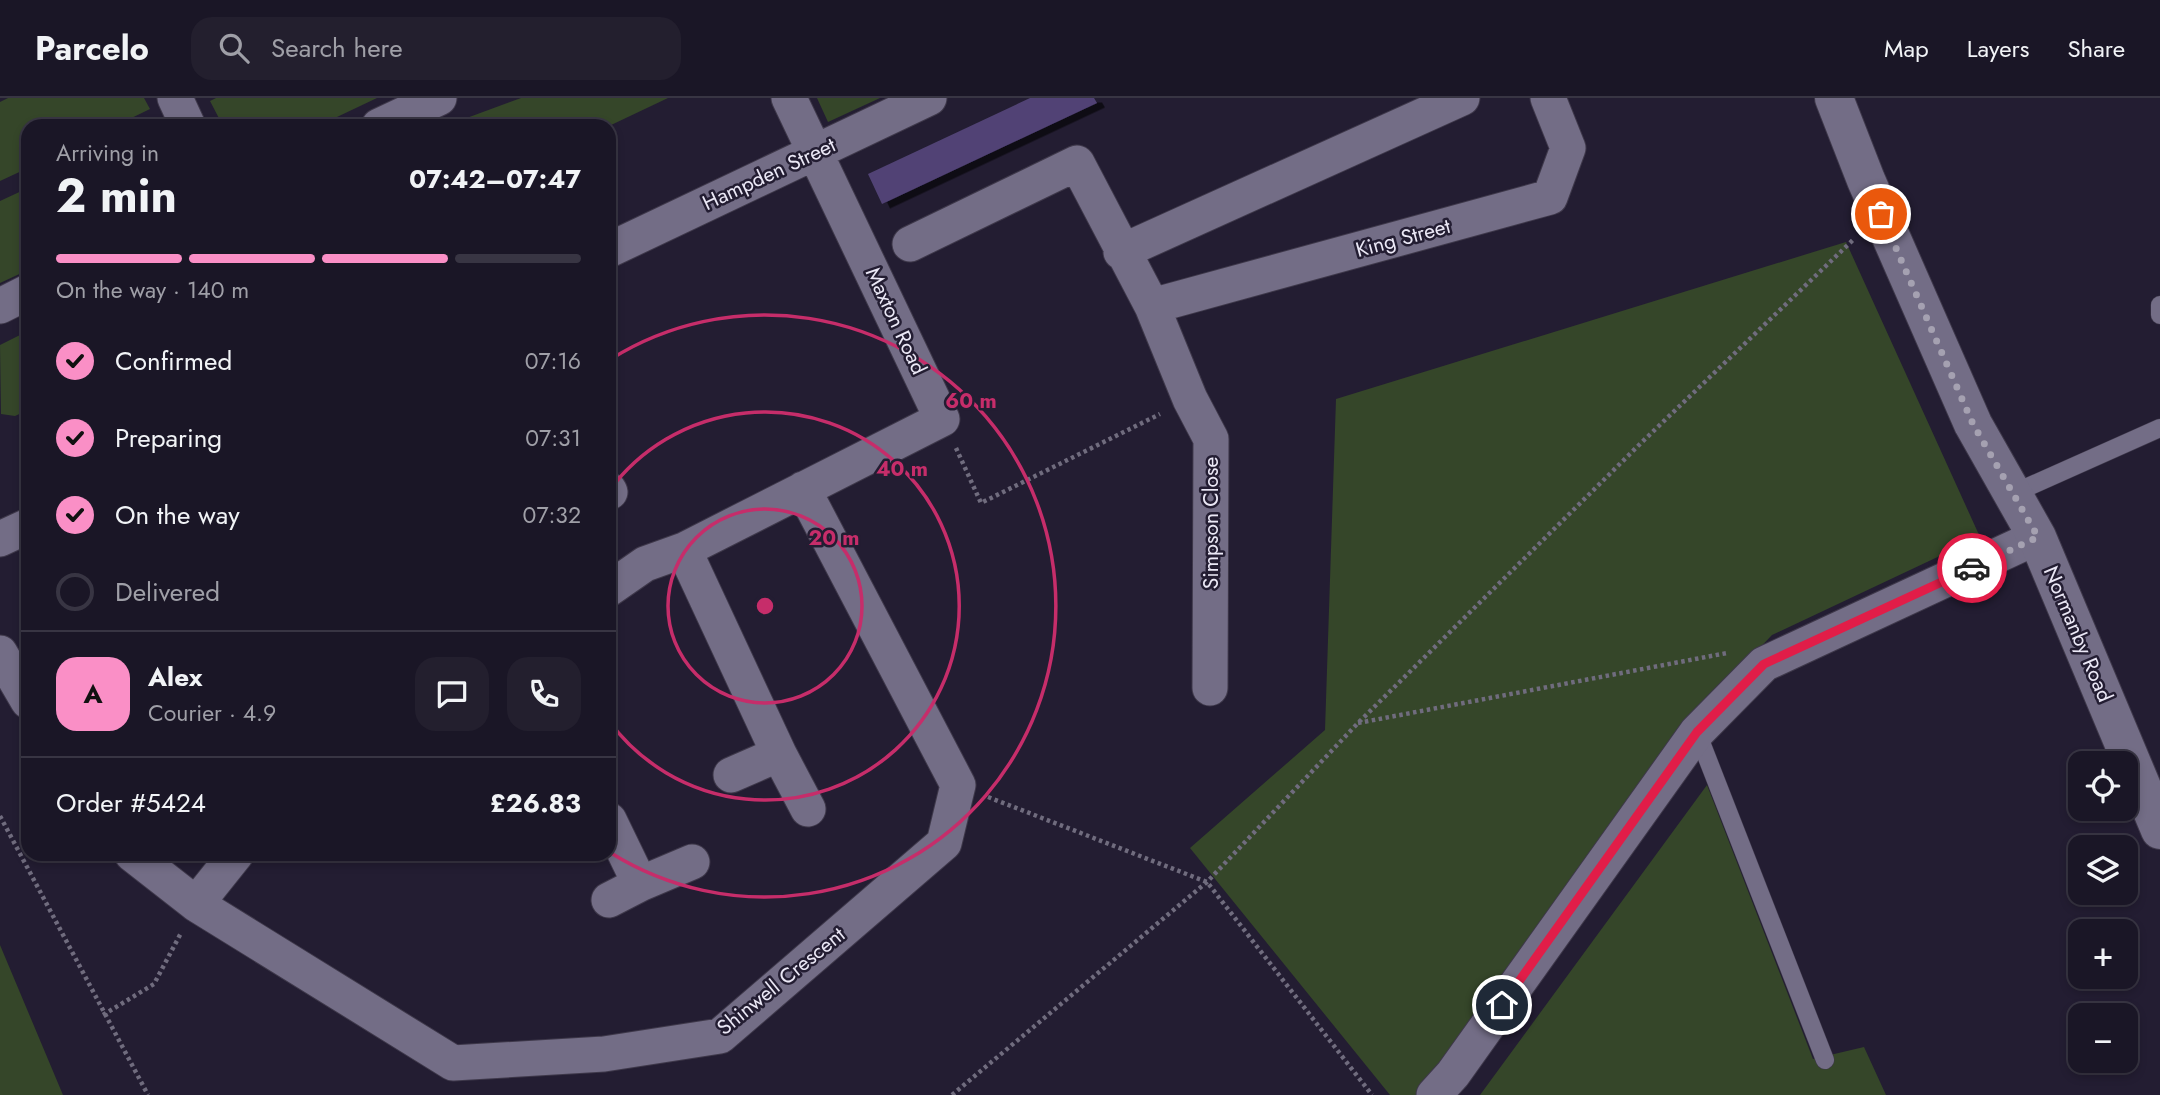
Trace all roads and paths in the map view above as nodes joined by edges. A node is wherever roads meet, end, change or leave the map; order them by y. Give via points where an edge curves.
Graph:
1 (174, 98) edge
2 (439, 98) edge
3 (789, 98) edge
4 (929, 98) edge
5 (1462, 98) edge
6 (1548, 98) edge
7 (1834, 98) edge
8 (184, 119) edge
9 (395, 119) edge
10 (815, 152) junction
11 (1881, 214) junction
12 (910, 244) dead end
13 (616, 247) edge
14 (1121, 252) junction
15 (21, 296) edge
16 (2160, 304) edge
17 (0, 306) edge
18 (1152, 306) junction
19 (2160, 315) edge
20 (1190, 399) junction
21 (942, 418) junction
22 (2160, 428) edge
23 (803, 489) junction
24 (2012, 494) junction
25 (21, 529) edge
26 (2038, 537) junction
27 (0, 539) edge
28 (684, 550) junction
29 (616, 584) edge
30 (0, 653) edge
31 (1764, 664) junction
32 (1210, 688) dead end
33 (21, 689) edge
34 (1358, 723) junction
35 (1697, 732) junction
36 (779, 754) junction
37 (731, 775) dead end
38 (958, 785) junction
39 (2151, 787) edge
40 (808, 809) dead end
41 (0, 816) edge
42 (2160, 830) edge
43 (616, 835) edge
44 (21, 857) edge
45 (23, 861) edge
46 (141, 861) edge
47 (230, 861) edge
48 (692, 862) dead end
49 (1207, 882) junction
50 (640, 884) junction
51 (609, 900) dead end
52 (196, 904) junction
53 (102, 1015) junction
54 (1825, 1060) dead end
55 (148, 1095) edge
56 (952, 1095) edge
57 (1372, 1095) edge
58 (1434, 1095) edge

1 - 8 street
2 - 9 street
3 - 10 street, Maxton Road
4 - 10 street, Hampden Street
5 - 14 street
6 - 18 street, King Street via 1568,148 1550,197
7 - 11 street, Normanby Road
10 - 13 street, Hampden Street
10 - 21 street, Maxton Road
11 - 24 street, Normanby Road via 1973,424
11 - 34 path
12 - 14 street, Simpson Close via 1077,163
14 - 18 street, Simpson Close
15 - 17 street
16 - 19 lane
18 - 20 street, Simpson Close
20 - 21 path via 981,503
20 - 32 street, Simpson Close via 1211,439
21 - 23 street
22 - 24 lane
23 - 28 street
23 - 38 street
24 - 26 street, Normanby Road
25 - 27 street
26 - 31 street
26 - 39 street, Normanby Road
28 - 29 street via 645,564
28 - 36 street
30 - 33 street
31 - 34 path via 1746,649
31 - 35 street
34 - 49 path
35 - 54 lane
35 - 58 street
36 - 37 street
36 - 40 street
38 - 49 path
38 - 52 street, Shinwell Crescent via 944,843 720,1036 617,1052 453,1063
39 - 42 street, Normanby Road
41 - 44 path
43 - 50 street
45 - 53 path
46 - 52 street, Shinwell Crescent
47 - 52 street
48 - 50 street
49 - 56 path
49 - 57 path
50 - 51 street
52 - 53 path via 154,984
53 - 55 path

